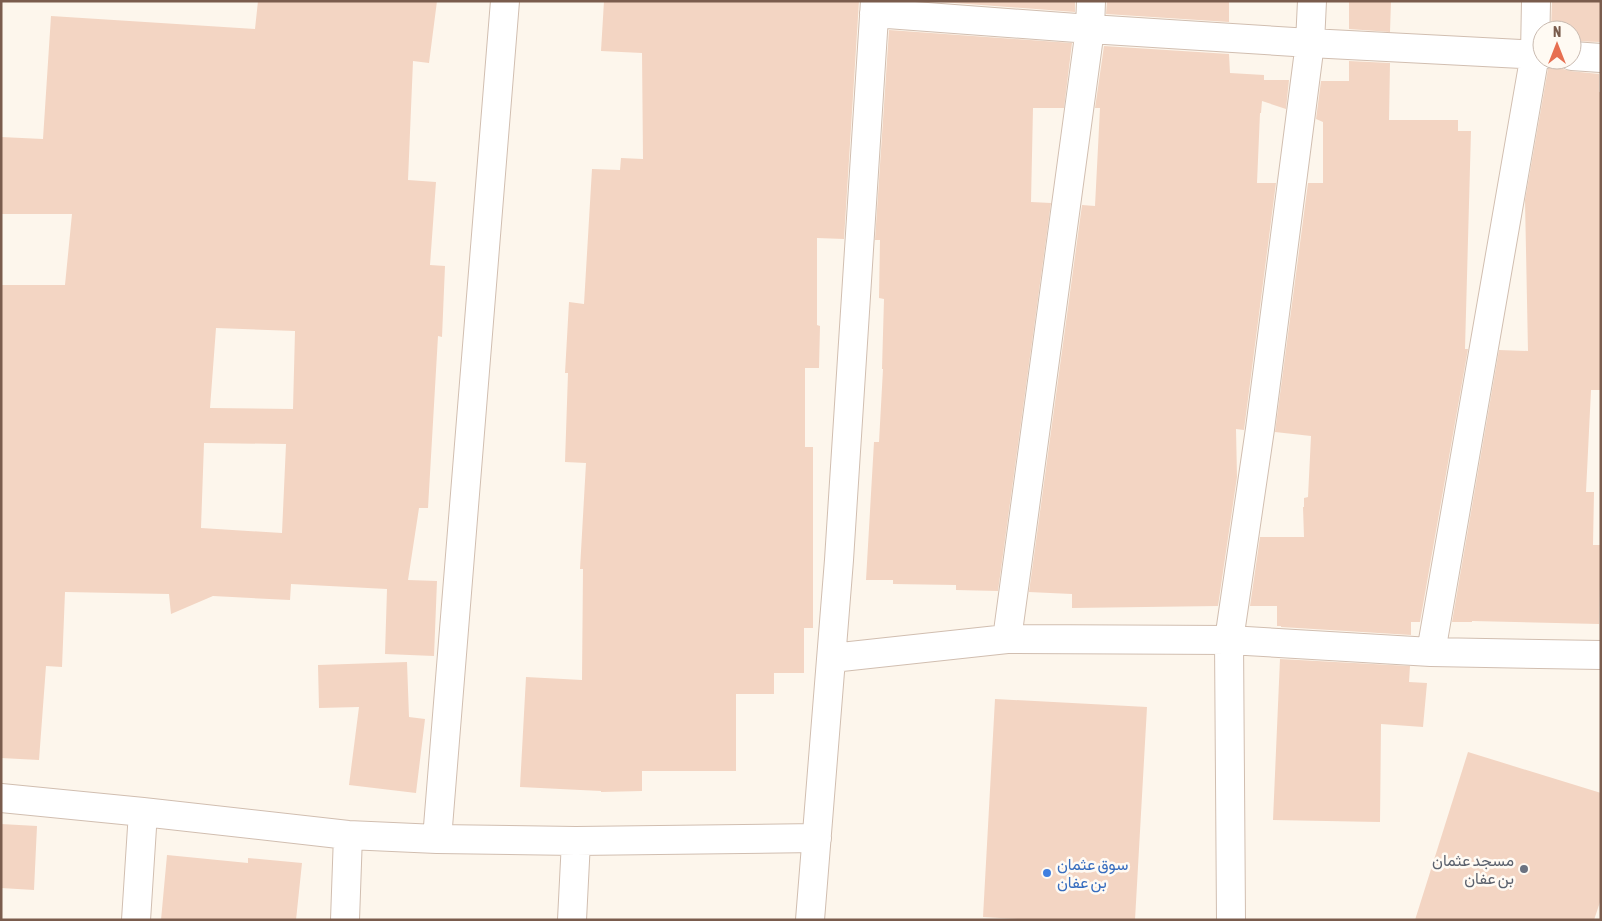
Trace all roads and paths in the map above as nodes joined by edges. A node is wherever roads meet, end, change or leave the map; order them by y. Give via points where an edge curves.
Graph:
1 (505, 1) edge
2 (1091, 1) edge
3 (1312, 1) edge
4 (1536, 1) edge
5 (874, 7) edge
6 (1537, 20) edge
7 (1090, 29) junction
8 (1310, 43) junction
9 (1532, 54) edge
10 (1582, 57) edge
11 (1601, 58) edge
12 (1536, 70) edge
13 (1007, 639) junction
14 (1229, 640) junction
15 (1431, 652) junction
16 (1601, 655) edge
17 (832, 658) junction
18 (1, 798) edge
19 (143, 812) junction
20 (348, 835) junction
21 (817, 838) junction
22 (436, 839) junction
23 (576, 841) junction
24 (136, 920) edge
25 (345, 920) edge
26 (572, 920) edge
27 (810, 920) edge
28 (1231, 920) edge

1 - 22 street
2 - 7 street
3 - 8 street
4 - 6 street
5 - 7 street
5 - 17 street
7 - 8 street
7 - 13 street
8 - 9 street
8 - 14 street
10 - 11 street
12 - 15 street
13 - 14 street
13 - 17 street
14 - 15 street
14 - 28 street
15 - 16 street
17 - 21 street
18 - 19 street
19 - 20 street
19 - 24 street
20 - 22 street
20 - 25 street
21 - 23 street
21 - 27 street
22 - 23 street
23 - 26 street

